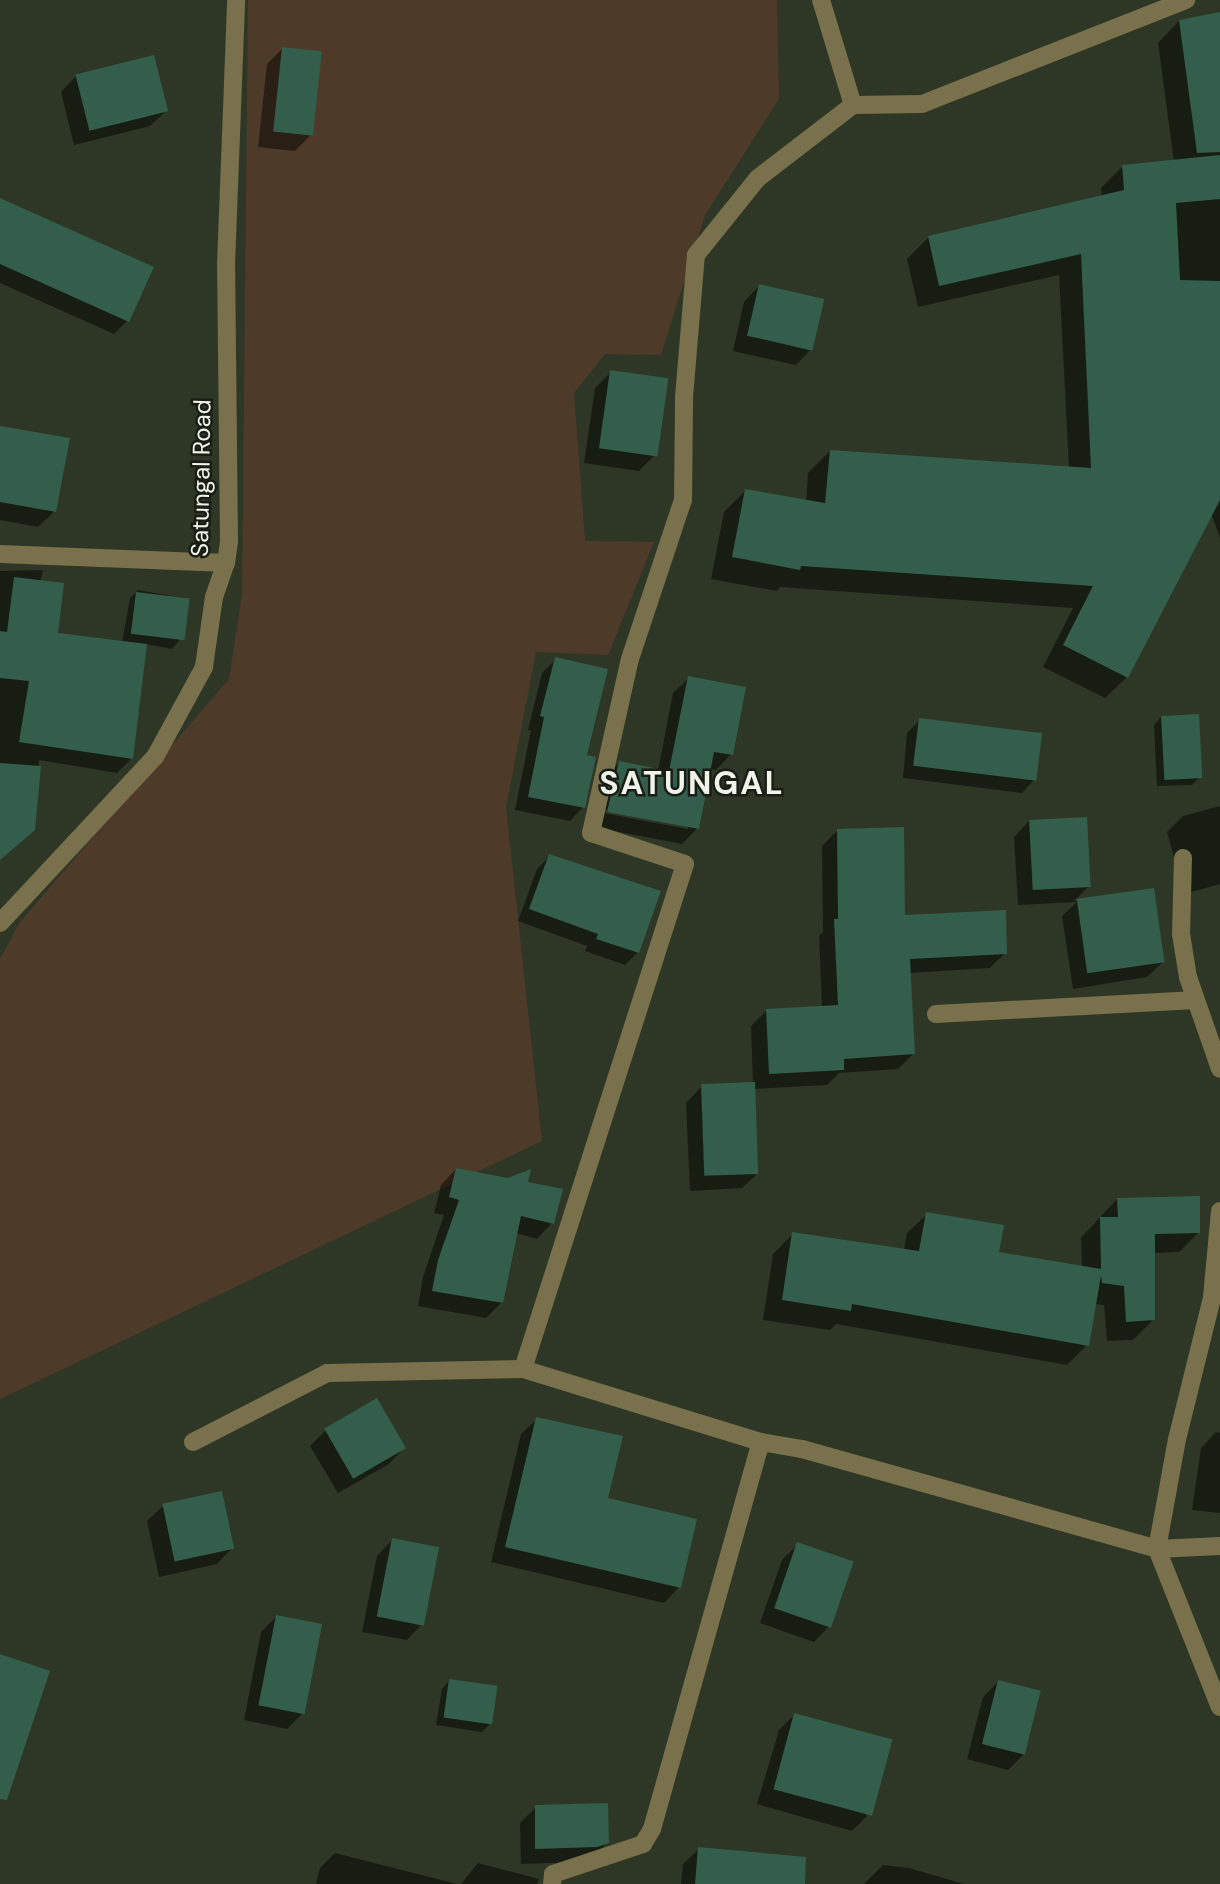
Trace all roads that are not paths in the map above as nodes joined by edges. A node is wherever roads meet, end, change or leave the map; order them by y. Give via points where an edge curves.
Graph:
1 (236, 0) edge
2 (821, 0) edge
3 (1185, 0) edge
4 (852, 105) junction
5 (0, 554) edge
6 (226, 563) junction
7 (1183, 858) dead end
8 (0, 923) edge
9 (1196, 1000) junction
10 (936, 1014) dead end
11 (1220, 1069) edge
12 (1220, 1211) edge
13 (523, 1369) junction
14 (193, 1441) dead end
15 (761, 1442) junction
16 (1220, 1546) edge
17 (1157, 1549) junction
18 (1220, 1707) edge
19 (552, 1884) edge

1 - 6 street, Satungal Road via 226,265
2 - 4 street
3 - 4 street via 922,104
4 - 13 street via 758,178 696,255 684,397 683,500 630,659 591,833 685,864
5 - 6 street
6 - 8 street, Satungal Road via 214,597 204,667 155,758
7 - 9 street via 1181,934
9 - 10 street
9 - 11 street
12 - 17 street via 1212,1298 1177,1439
13 - 14 street via 327,1373
13 - 15 street
15 - 17 street
15 - 19 street via 652,1829 643,1844 553,1874
16 - 17 street
17 - 18 street

